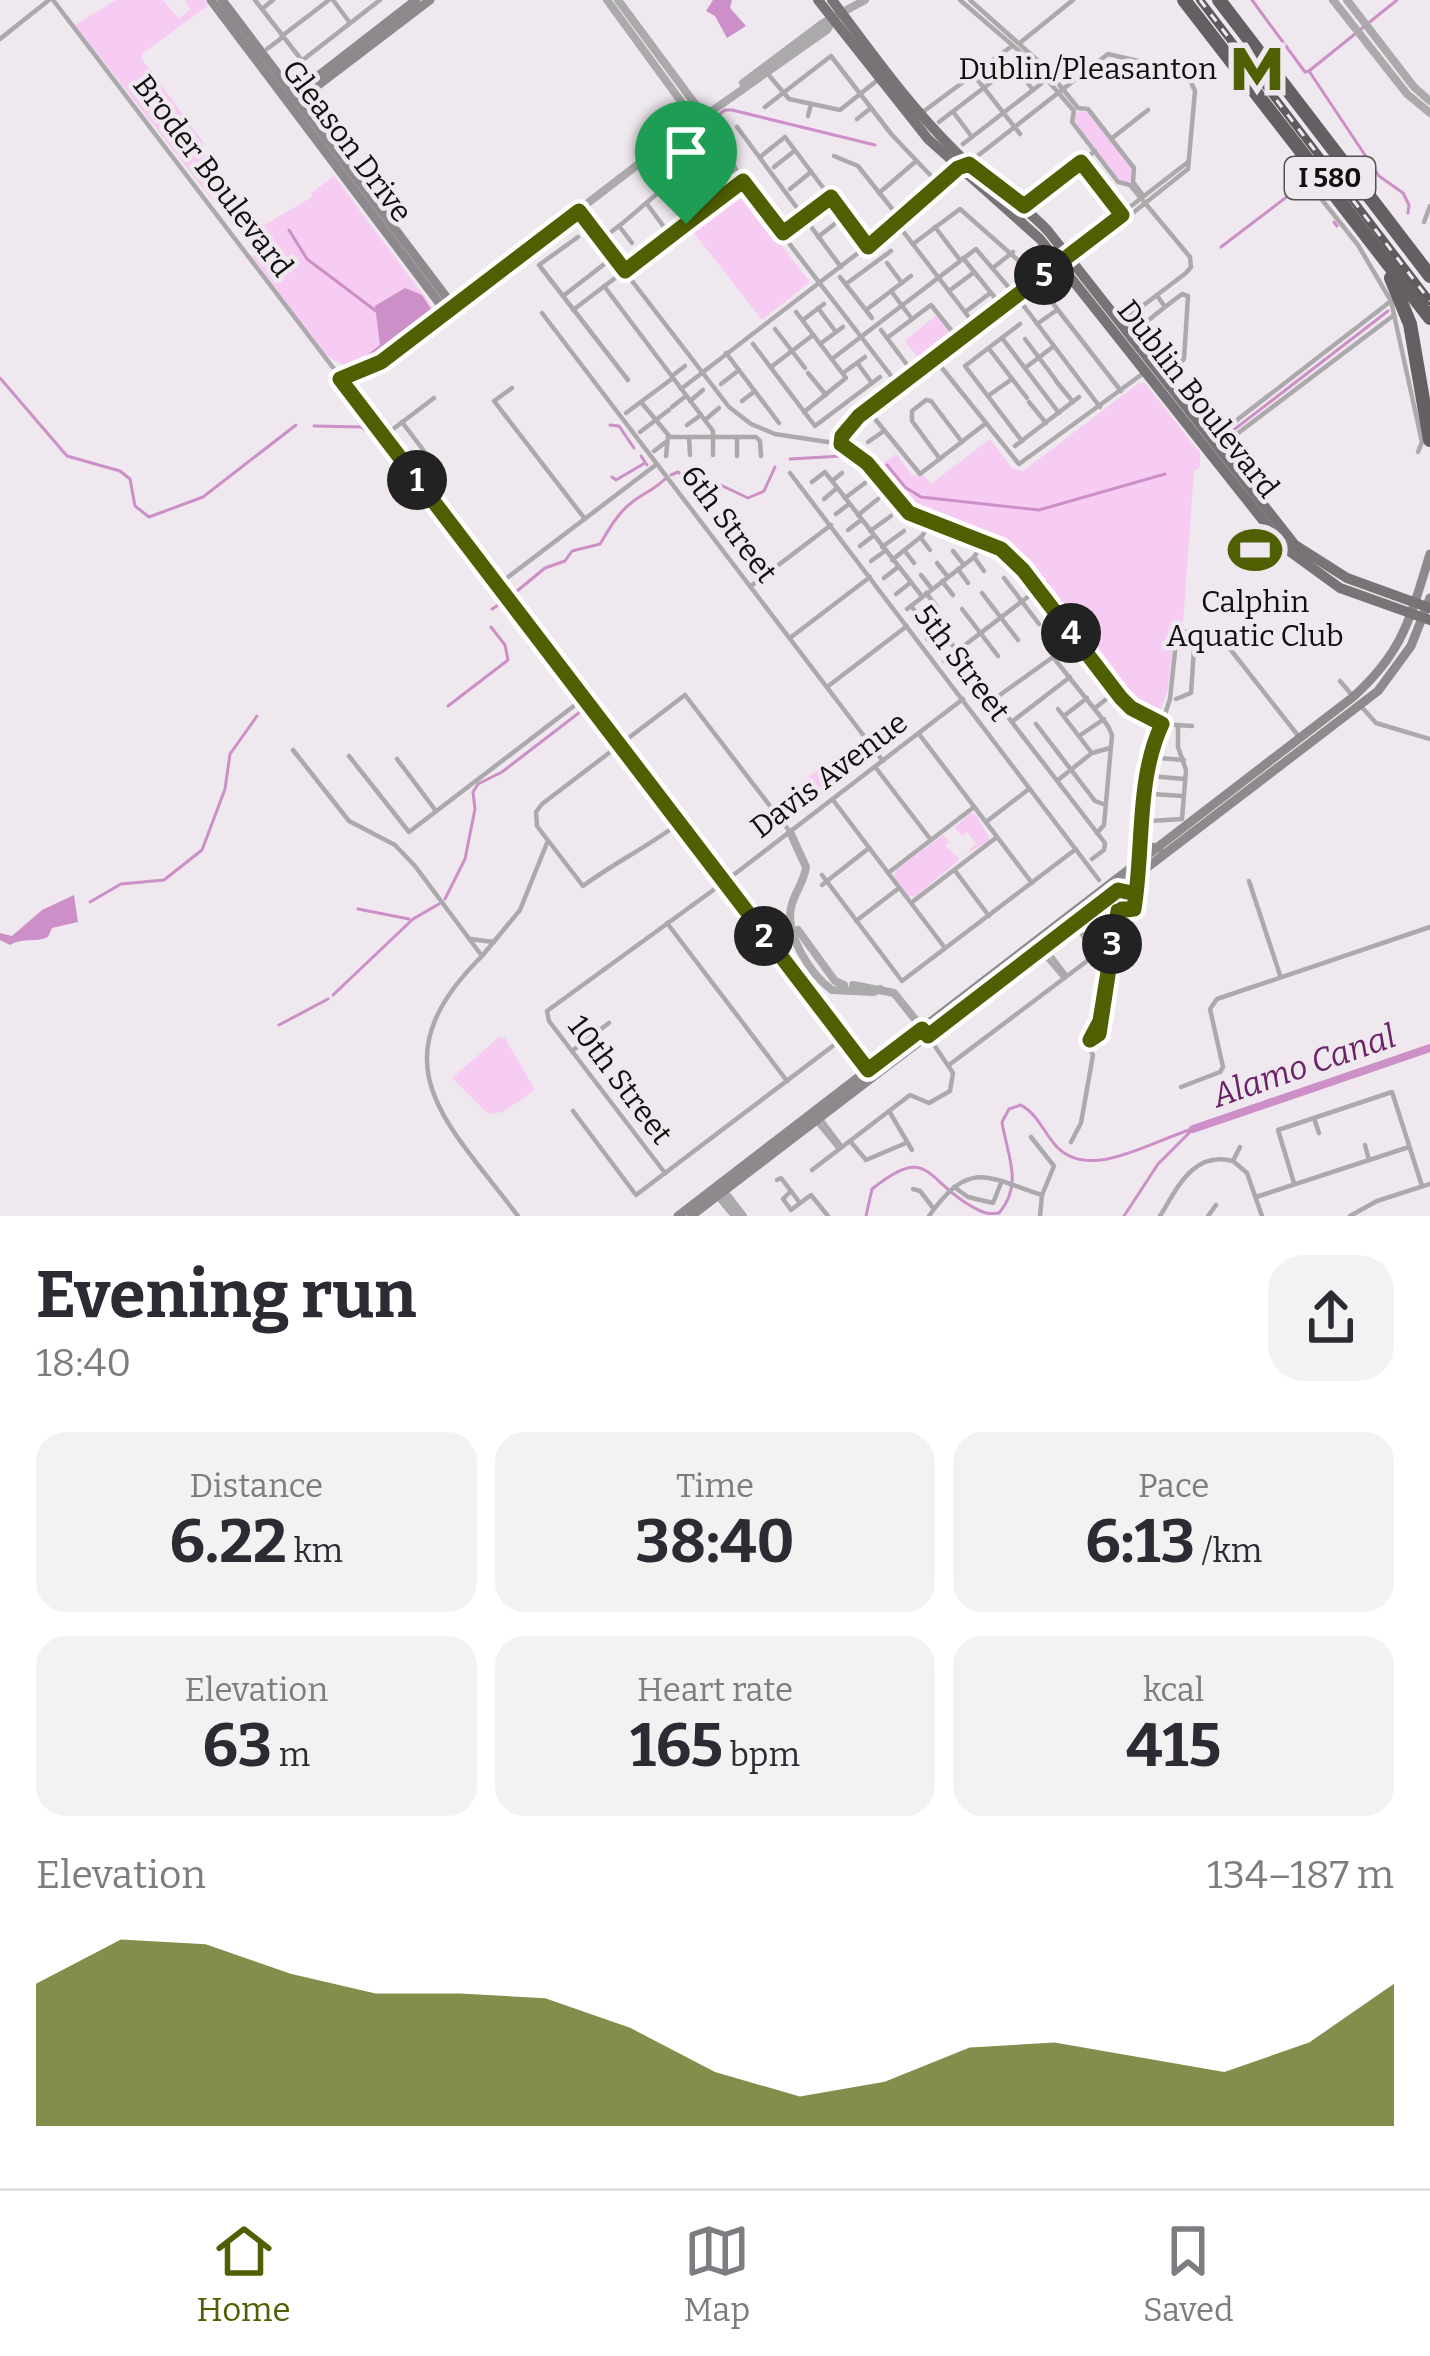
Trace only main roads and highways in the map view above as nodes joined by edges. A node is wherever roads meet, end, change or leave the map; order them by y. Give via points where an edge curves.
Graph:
1 (211, 0) edge
2 (222, 0) edge
3 (416, 0) edge
4 (430, 0) edge
5 (818, 0) edge
6 (832, 0) edge
7 (1188, 0) edge
8 (1219, 0) edge
9 (402, 11) junction
10 (837, 16) junction
11 (1230, 54) junction
12 (292, 100) junction
13 (964, 166) junction
14 (1360, 228) junction
15 (1414, 254) junction
16 (1065, 262) junction
17 (1430, 266) edge
18 (1430, 275) edge
19 (1430, 308) edge
20 (449, 309) road end
21 (1430, 318) edge
22 (1430, 401) edge
23 (1430, 415) edge
24 (1430, 440) edge
25 (1212, 446) junction
26 (1285, 548) junction
27 (1430, 554) edge
28 (1310, 557) junction
29 (1423, 610) edge
30 (1356, 701) junction
31 (1305, 739) junction
32 (1268, 763) junction
33 (1252, 784) junction
34 (1143, 840) road end
35 (1159, 848) junction
36 (1141, 867) junction
37 (1118, 890) junction
38 (1136, 894) road end
39 (925, 1032) junction
40 (844, 1089) junction
41 (819, 1121) junction
42 (718, 1190) junction
43 (678, 1216) edge
44 (692, 1216) edge

1 - 12 main road, Gleason Drive
2 - 12 main road, Gleason Drive
3 - 9 main road
4 - 9 main road
5 - 10 main road, Dublin Boulevard
6 - 10 main road, Dublin Boulevard
7 - 11 highway, I 580
8 - 15 highway, I 580
9 - 12 main road
10 - 13 main road, Dublin Boulevard
10 - 13 main road, Dublin Boulevard via 916,125
11 - 14 highway, I 580
11 - 19 highway, I 580
12 - 20 main road, Gleason Drive
13 - 16 main road, Dublin Boulevard
13 - 16 main road, Dublin Boulevard via 1024,206
14 - 21 highway, I 580
14 - 24 highway via 1406,313
15 - 17 highway
15 - 18 highway, I 580
16 - 25 main road, Dublin Boulevard
16 - 25 main road, Dublin Boulevard
22 - 23 highway
25 - 26 main road, Dublin Boulevard
25 - 28 main road, Dublin Boulevard
26 - 28 main road
26 - 29 main road, Dublin Boulevard via 1328,582
27 - 29 main road
28 - 29 main road, Dublin Boulevard
29 - 30 main road
30 - 31 main road
30 - 31 main road
31 - 32 main road
31 - 33 main road
32 - 33 main road
32 - 35 main road
33 - 36 main road
34 - 35 main road
35 - 36 main road
36 - 37 main road
36 - 39 main road
37 - 38 main road
37 - 39 main road
39 - 40 main road
39 - 41 main road
40 - 41 main road
40 - 42 main road
41 - 42 main road
42 - 43 main road
42 - 44 main road

